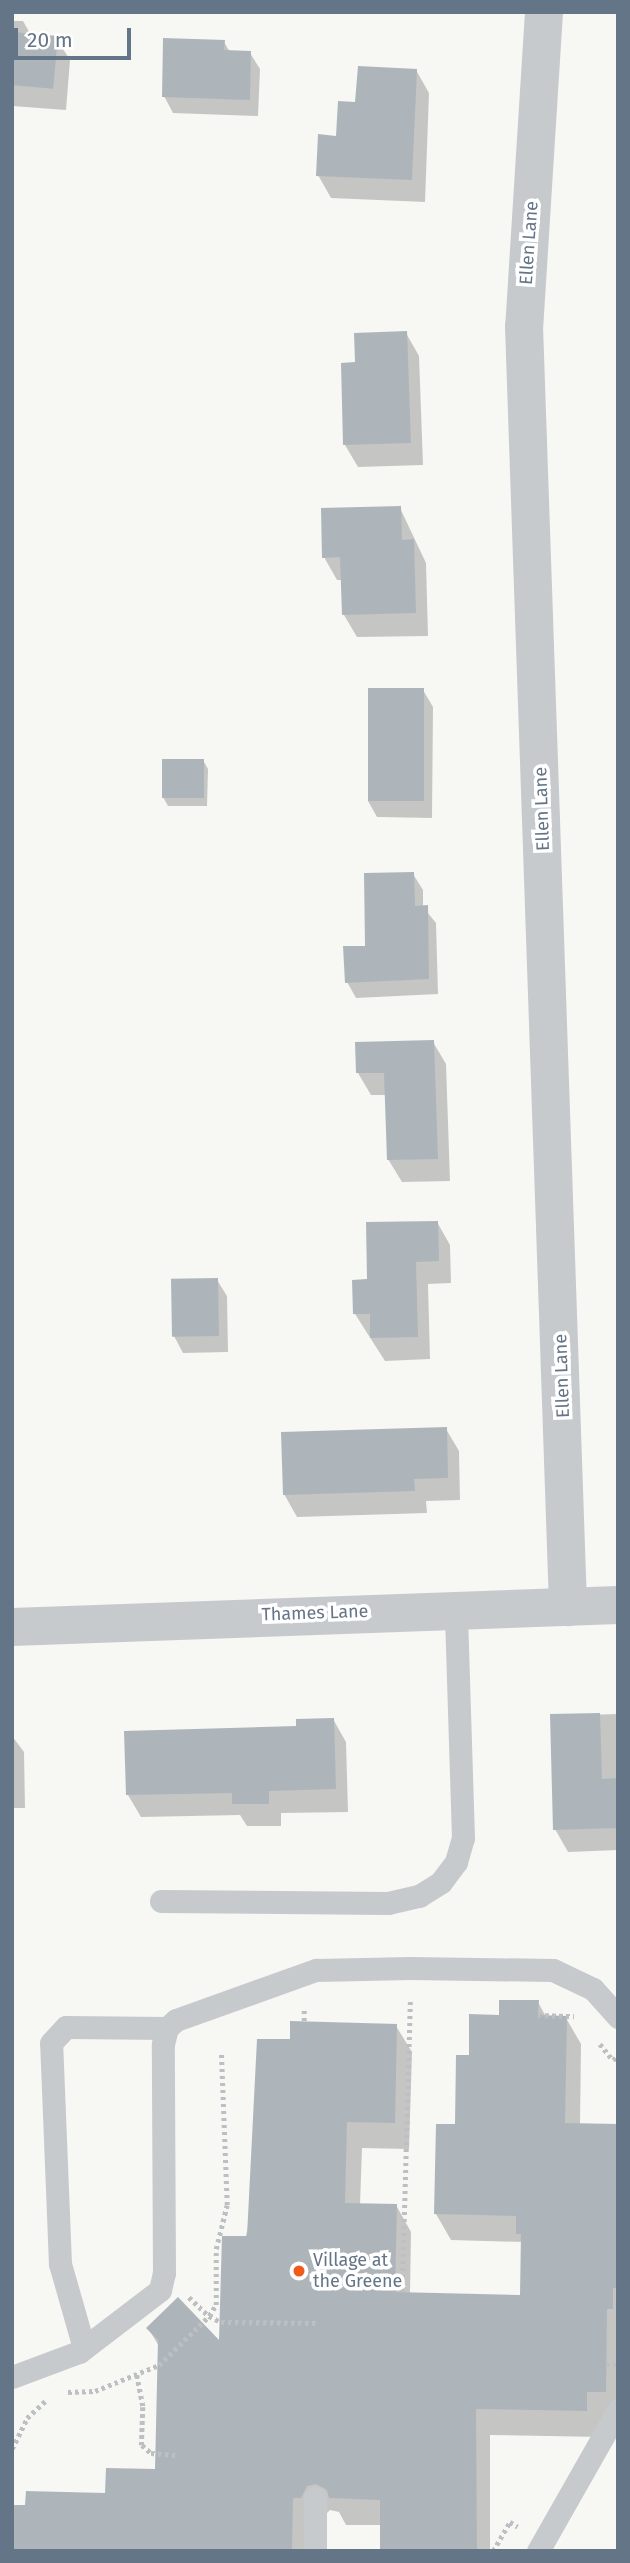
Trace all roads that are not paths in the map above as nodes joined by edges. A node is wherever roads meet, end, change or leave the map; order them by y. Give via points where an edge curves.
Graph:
1 (544, 12) edge
2 (618, 1605) edge
3 (568, 1607) junction
4 (456, 1609) junction
5 (12, 1626) edge
6 (161, 1901) dead end
7 (618, 2017) edge
8 (167, 2028) junction
9 (84, 2348) junction
10 (12, 2377) edge
11 (618, 2410) edge
12 (315, 2498) dead end
13 (315, 2551) edge
14 (538, 2551) edge

1 - 3 street, Ellen Lane via 524,326
2 - 3 street, Thames Lane
3 - 4 street, Thames Lane
4 - 5 street, Thames Lane
4 - 6 lane via 463,1838 456,1862 440,1882 419,1896 388,1903
7 - 8 lane via 593,1989 553,1970 316,1970 176,2020
8 - 9 lane via 163,2044 164,2273 160,2290
8 - 9 lane via 66,2027 51,2043 60,2264
9 - 10 lane
11 - 14 lane
12 - 13 lane

